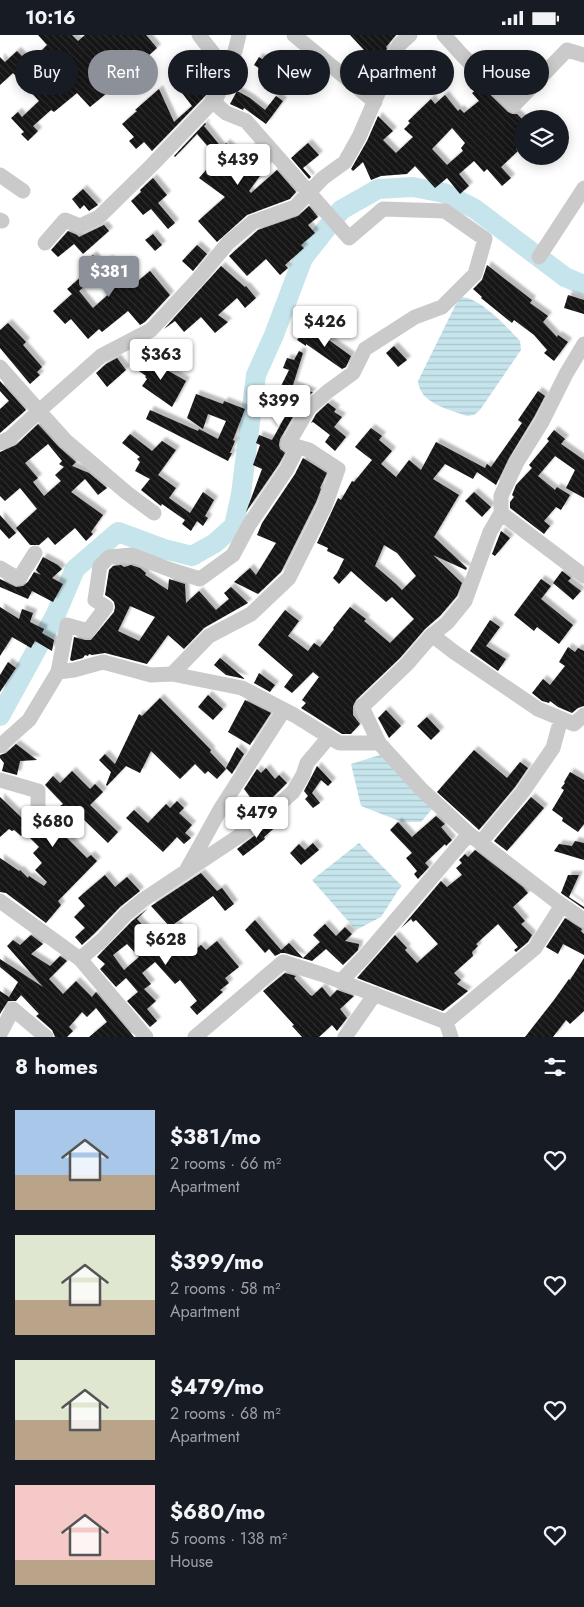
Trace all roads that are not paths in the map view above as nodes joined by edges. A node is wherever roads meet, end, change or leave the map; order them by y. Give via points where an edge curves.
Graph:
1 (199, 35) edge
2 (239, 35) edge
3 (294, 35) edge
4 (410, 35) edge
5 (444, 35) edge
6 (211, 50) edge
7 (236, 50) edge
8 (584, 55) edge
9 (217, 95) edge
10 (212, 101) junction
11 (375, 102) junction
12 (0, 175) edge
13 (584, 188) edge
14 (23, 191) dead end
15 (311, 196) junction
16 (45, 243) dead end
17 (539, 257) dead end
18 (584, 344) edge
19 (0, 367) edge
20 (39, 411) junction
21 (0, 443) edge
22 (298, 447) junction
23 (154, 513) dead end
24 (501, 513) junction
25 (36, 553) dead end
26 (0, 568) edge
27 (584, 576) edge
28 (432, 635) junction
29 (58, 672) junction
30 (172, 675) junction
31 (284, 710) junction
32 (584, 715) edge
33 (561, 719) junction
34 (329, 737) junction
35 (379, 743) junction
36 (0, 746) edge
37 (0, 780) edge
38 (38, 821) dead end
39 (475, 838) junction
40 (185, 872) junction
41 (0, 901) edge
42 (562, 905) junction
43 (584, 920) edge
44 (80, 959) junction
45 (341, 981) junction
46 (375, 994) junction
47 (446, 1021) junction
48 (0, 1034) edge
49 (140, 1035) edge
50 (46, 1037) edge
51 (195, 1037) edge
52 (345, 1037) edge
53 (451, 1037) edge

1 - 6 street
2 - 7 street
3 - 11 street
4 - 11 street via 399,45
5 - 8 street via 514,105 567,50
9 - 10 street
10 - 15 street via 226,113 246,121
10 - 16 street via 99,217 80,226 65,220
11 - 15 street via 345,162 323,178
12 - 14 street
13 - 17 street
15 - 20 street via 295,207 253,222 240,232 152,330 101,356
15 - 22 street via 349,239 383,209 445,211 485,239 475,274 442,307 414,317 366,349 352,373 309,408 288,444
18 - 24 street via 517,462 501,496
19 - 20 street
20 - 21 street
20 - 23 street via 66,441
22 - 29 street via 287,469 248,525 233,555 200,579 132,555 110,557 100,566 94,600 106,607 88,631 67,625
22 - 30 street via 309,450 338,469 325,506 289,579 251,614 208,636
24 - 27 street
24 - 28 street via 490,532 465,601
25 - 26 street via 18,578
28 - 33 street via 538,709
28 - 35 street via 362,707
29 - 30 street via 103,662 151,675
29 - 36 street via 29,719
30 - 31 street via 242,689
31 - 34 street
31 - 40 street via 221,808
32 - 33 street via 574,724
33 - 39 street via 553,748 522,793
34 - 35 street via 339,743
34 - 40 street via 307,763 293,792 239,836
35 - 39 street via 422,790
37 - 38 street via 38,791
39 - 42 street
39 - 45 street
40 - 44 street via 126,914
41 - 44 street
42 - 43 street
42 - 47 street via 535,948
44 - 49 street
45 - 46 street
45 - 51 street via 283,962
46 - 47 street
46 - 52 street
47 - 53 street
48 - 50 street via 13,1009

